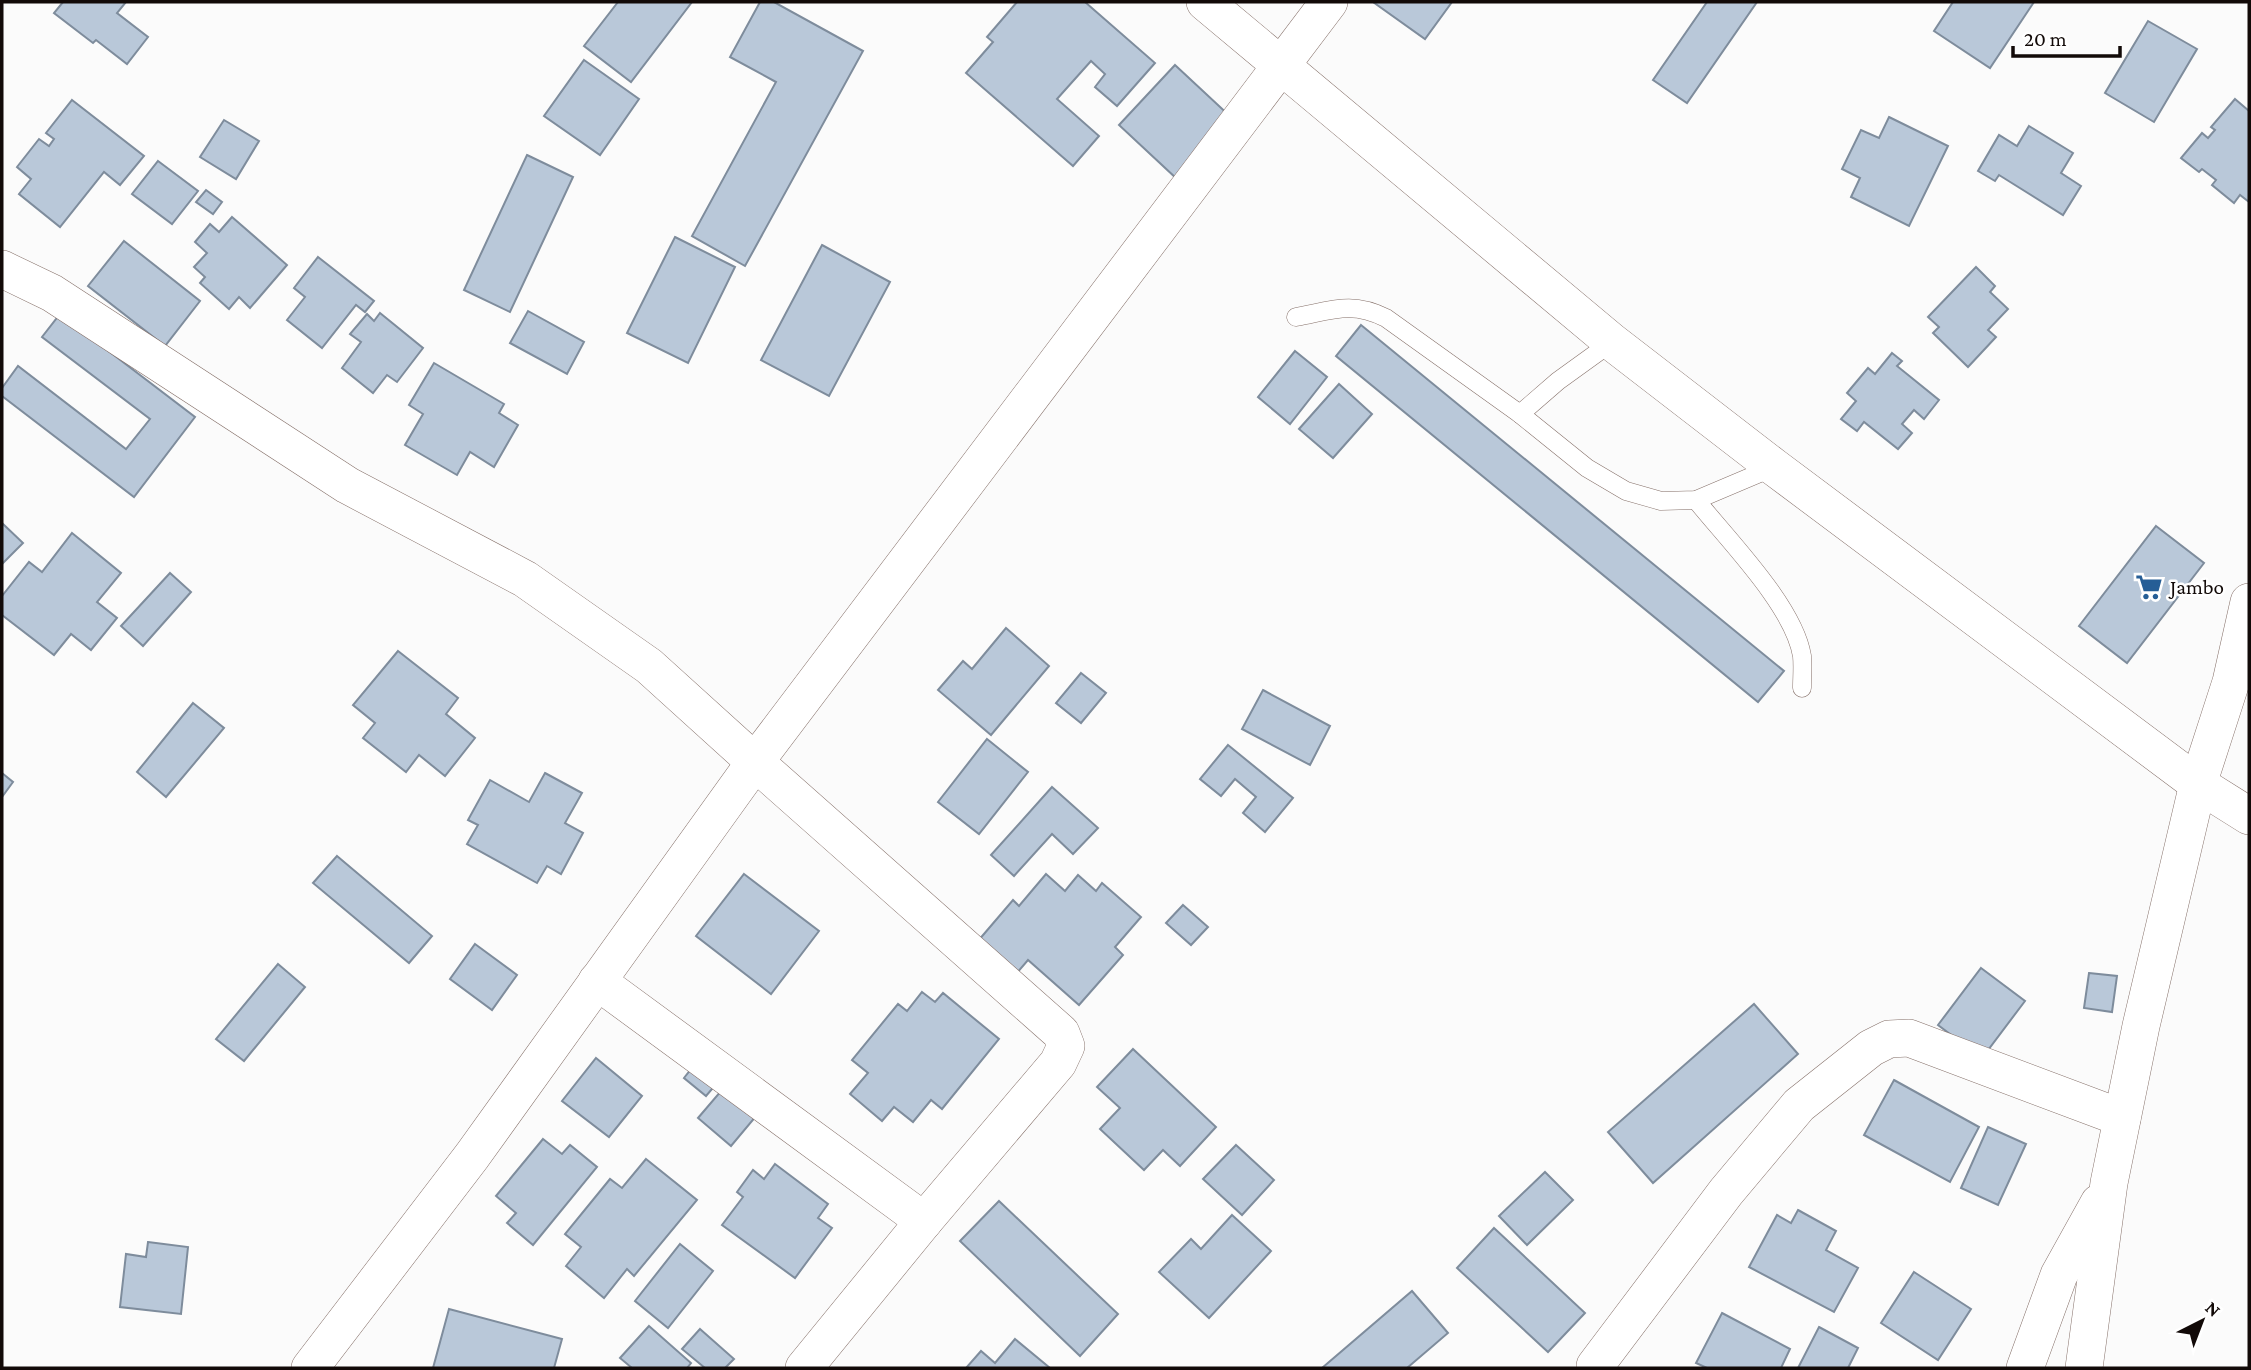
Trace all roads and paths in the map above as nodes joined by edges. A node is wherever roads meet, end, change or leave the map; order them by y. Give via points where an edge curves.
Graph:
1 (1205, 2) edge
2 (1329, 2) edge
3 (1281, 66) junction
4 (2, 269) edge
5 (1296, 317) dead end
6 (1612, 342) junction
7 (1521, 414) junction
8 (1774, 467) junction
9 (1696, 500) junction
10 (2249, 602) edge
11 (1802, 688) dead end
12 (755, 762) junction
13 (2198, 783) junction
14 (2249, 816) edge
15 (597, 981) junction
16 (2122, 1118) junction
17 (2109, 1183) junction
18 (924, 1221) junction
19 (1595, 1366) dead end
20 (310, 1368) edge
21 (804, 1368) edge
22 (2025, 1368) edge
23 (2084, 1368) edge

1 - 3 street
2 - 3 street
3 - 6 street
3 - 12 street
4 - 12 street via 52,293 347,485 525,579 649,666
5 - 7 lane via 1350,307 1368,309
6 - 7 lane
6 - 8 street
7 - 9 lane via 1587,468 1626,491 1661,500
8 - 9 lane
8 - 13 street
9 - 11 lane via 1788,620 1802,655
10 - 13 street via 2231,682
12 - 15 street
12 - 18 street via 1061,1033 1066,1046 1058,1063
13 - 14 street
13 - 16 street
15 - 18 street
15 - 20 street via 472,1156
16 - 17 street
16 - 19 street via 1909,1038 1889,1039 1799,1105 1726,1192
17 - 22 street via 2059,1275
17 - 23 street
18 - 21 street

